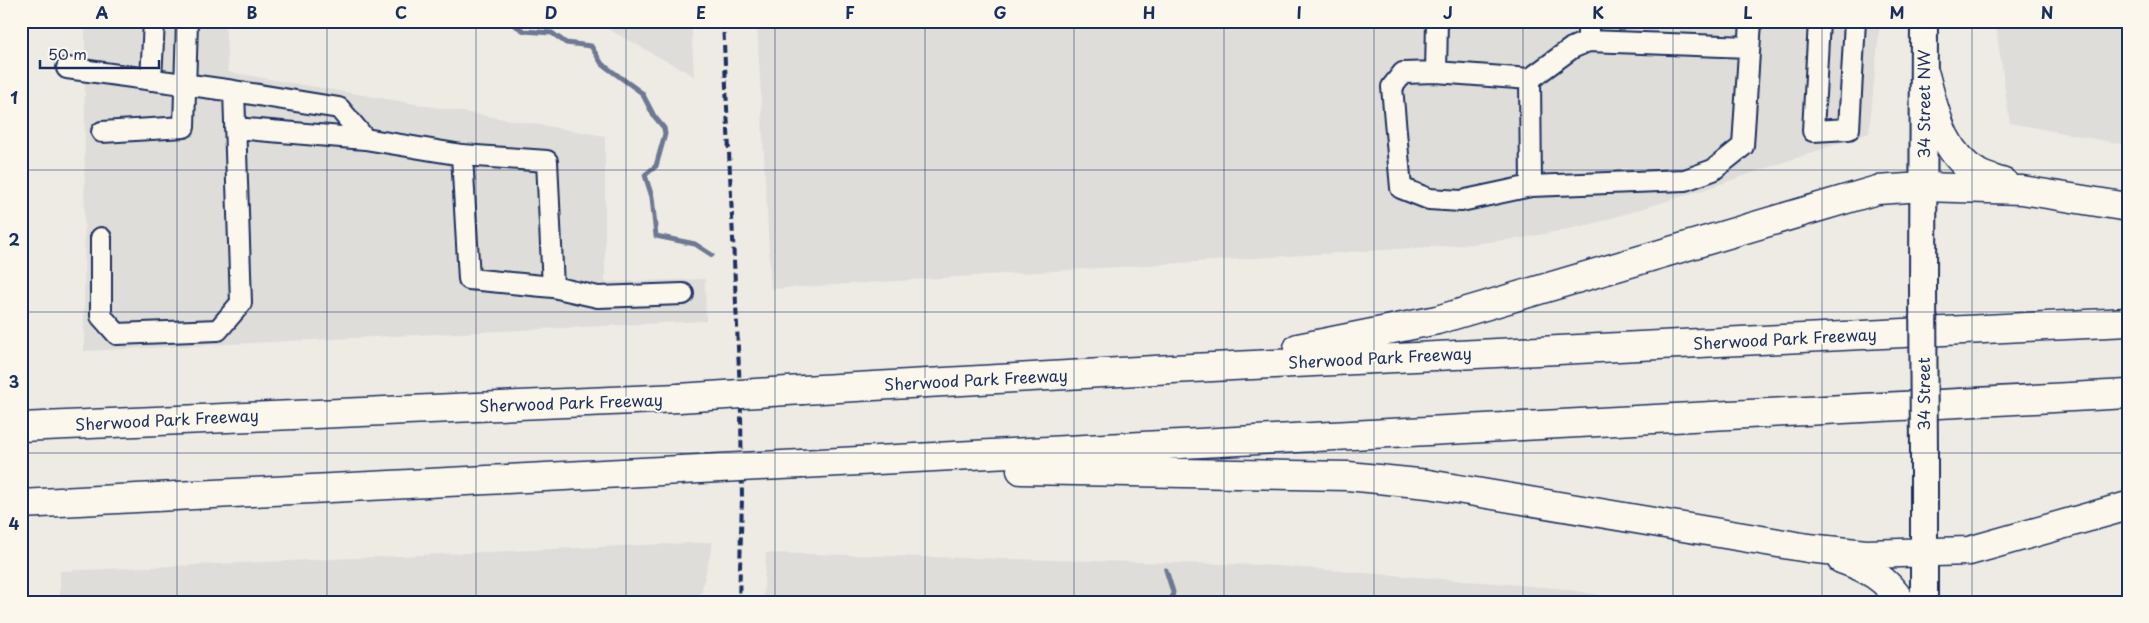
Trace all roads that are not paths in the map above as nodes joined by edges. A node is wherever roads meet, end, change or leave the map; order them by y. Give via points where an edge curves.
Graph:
1 (154, 21) edge
2 (187, 21) edge
3 (1437, 21) edge
4 (1588, 21) edge
5 (1751, 21) edge
6 (1819, 21) edge
7 (1856, 21) edge
8 (1924, 21) edge
9 (1588, 41) junction
10 (1749, 47) junction
11 (152, 52) junction
12 (186, 54) junction
13 (66, 68) dead end
14 (1436, 72) junction
15 (1925, 74) junction
16 (1530, 79) junction
17 (151, 80) junction
18 (184, 84) junction
19 (234, 91) junction
20 (235, 128) junction
21 (102, 132) dead end
22 (365, 139) junction
23 (462, 155) junction
24 (1531, 186) junction
25 (1923, 187) junction
26 (2022, 190) junction
27 (2128, 207) edge
28 (101, 238) dead end
29 (553, 287) junction
30 (683, 294) dead end
31 (2128, 322) edge
32 (1172, 369) junction
33 (2128, 394) edge
34 (21, 427) edge
35 (862, 462) junction
36 (93, 500) junction
37 (21, 504) edge
38 (2128, 506) edge
39 (21, 511) edge
40 (1808, 548) junction
41 (1924, 554) junction
42 (1901, 602) edge
43 (1924, 602) edge

1 - 11 lane
2 - 12 lane
3 - 14 lane
4 - 9 lane
5 - 10 lane
6 - 7 lane via 1813,131 1848,129
8 - 15 main road, 34 Street NW
9 - 10 lane
9 - 16 lane via 1572,48
10 - 24 lane via 1743,146 1713,170 1685,180
11 - 12 lane
11 - 17 lane
12 - 18 lane
13 - 17 lane
14 - 16 lane
14 - 24 lane via 1403,73 1392,87 1401,188 1428,199 1462,201
15 - 25 main road, 34 Street NW
15 - 26 highway via 1939,127 1960,159 1980,174
16 - 24 lane
17 - 18 lane
18 - 19 lane
18 - 21 lane via 184,127
19 - 20 lane
19 - 22 lane via 339,108
20 - 22 lane
20 - 28 lane via 241,303 218,330 118,334 101,316
22 - 23 lane
23 - 29 lane via 469,279
23 - 29 lane via 547,161
25 - 26 highway
25 - 32 highway via 1862,193 1437,320
25 - 41 main road, 34 Street, bridge
26 - 27 highway
29 - 30 lane via 598,297
31 - 32 highway, Sherwood Park Freeway
32 - 34 highway, Sherwood Park Freeway, bridge via 679,398
33 - 35 highway
35 - 36 highway, bridge
35 - 40 highway via 1003,470 1348,476 1428,484
36 - 37 highway
36 - 39 highway
38 - 41 highway via 1982,549
40 - 41 highway via 1866,554
40 - 42 highway via 1874,573 1886,582
41 - 43 main road, 34 Street

